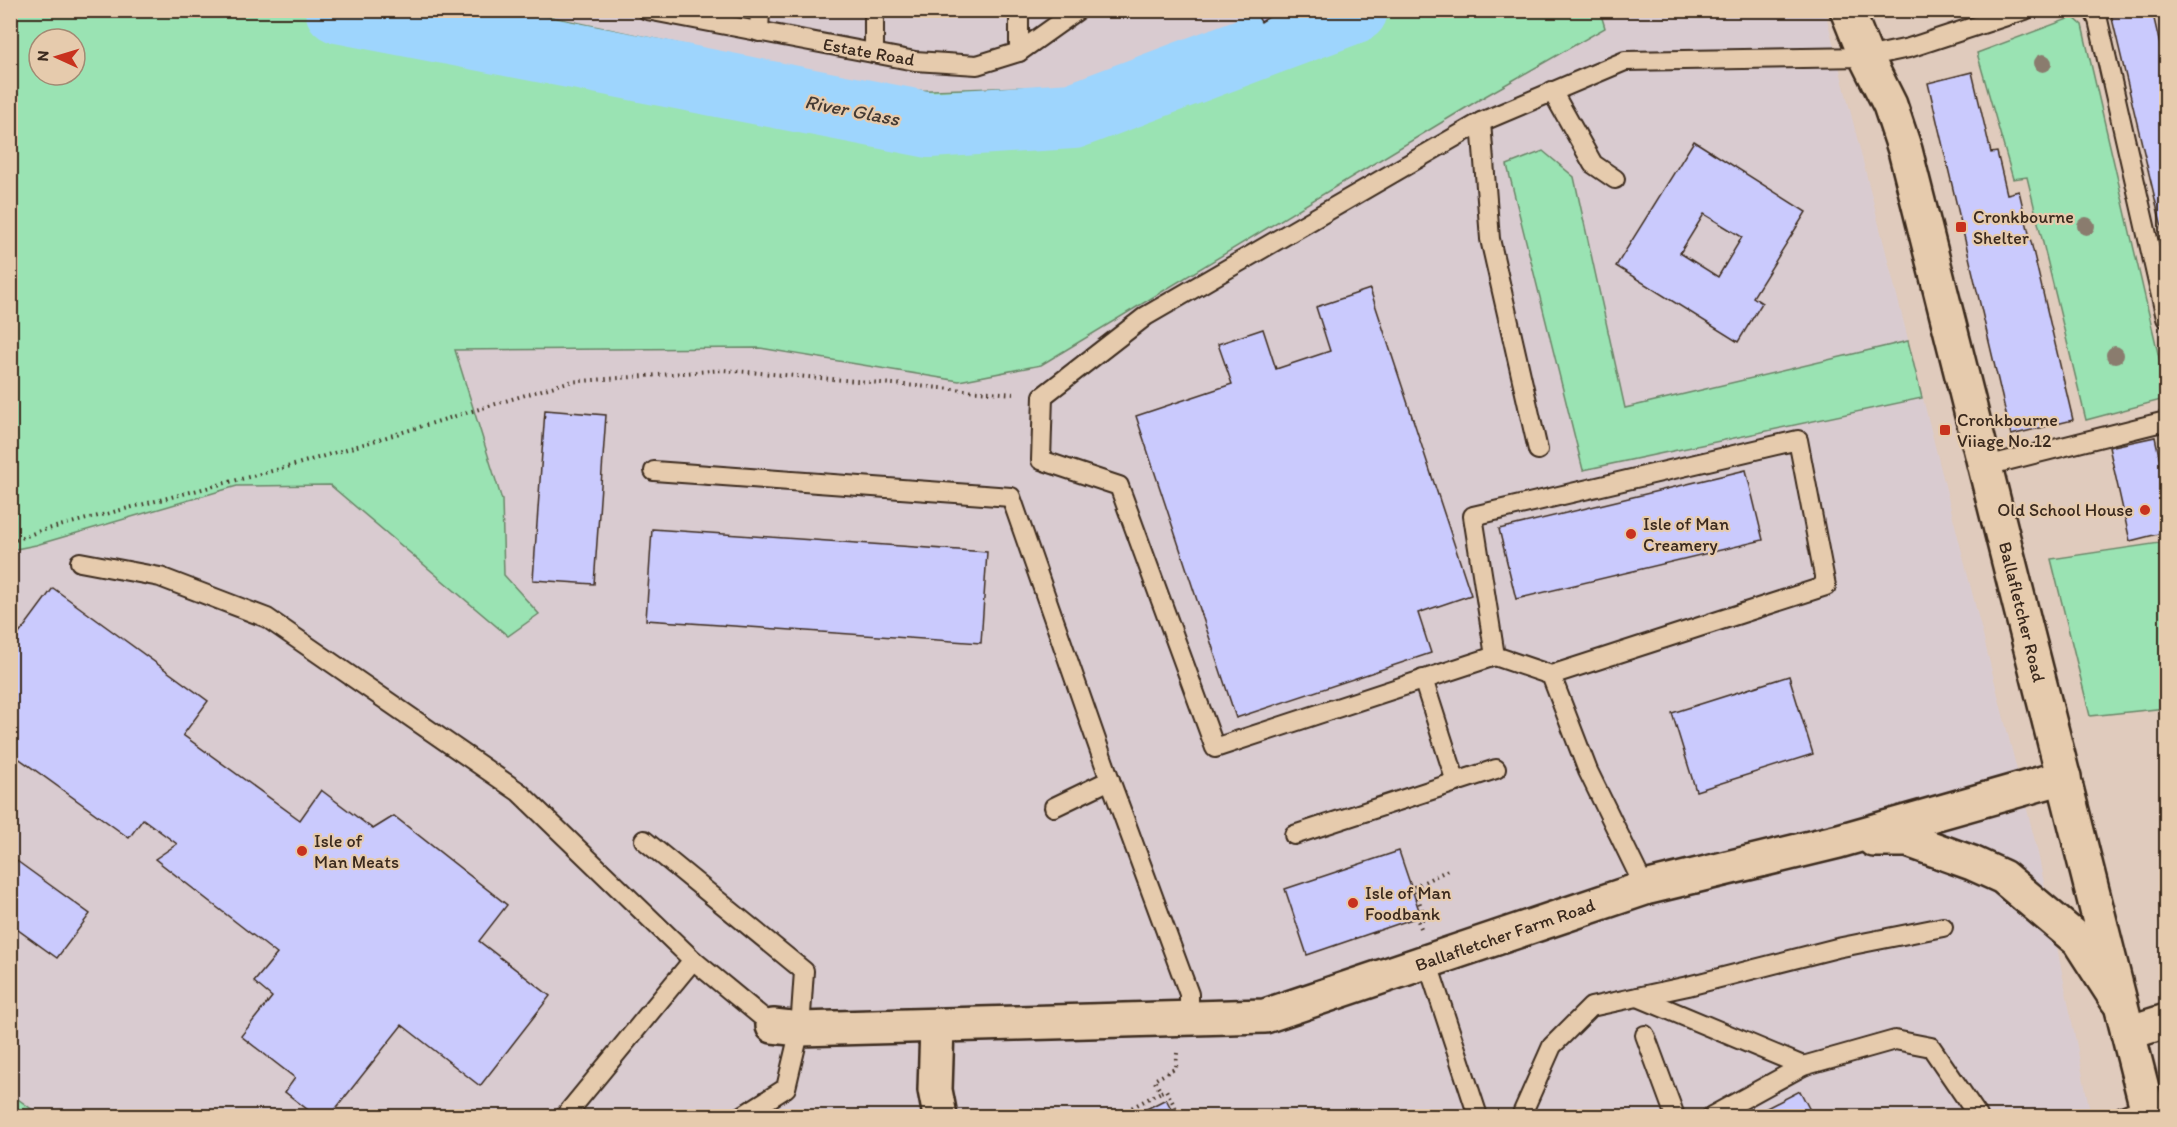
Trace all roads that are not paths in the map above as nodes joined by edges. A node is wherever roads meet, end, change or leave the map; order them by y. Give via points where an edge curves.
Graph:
1 (646, 10) edge
2 (760, 10) edge
3 (874, 10) edge
4 (1019, 10) edge
5 (1078, 10) edge
6 (1847, 10) edge
7 (2025, 10) edge
8 (2093, 10) edge
9 (759, 32) junction
10 (1019, 52) junction
11 (873, 53) junction
12 (1866, 57) junction
13 (1552, 91) junction
14 (1481, 122) junction
15 (1615, 180) dead end
16 (2166, 318) edge
17 (2166, 421) edge
18 (1538, 450) dead end
19 (1986, 466) junction
20 (654, 471) dead end
21 (80, 562) dead end
22 (1496, 656) junction
23 (1551, 675) junction
24 (1423, 679) junction
25 (1496, 769) dead end
26 (2064, 777) junction
27 (1110, 780) junction
28 (1456, 782) junction
29 (1054, 807) dead end
30 (1293, 835) dead end
31 (644, 840) dead end
32 (1839, 841) junction
33 (1645, 888) junction
34 (1943, 927) dead end
35 (693, 960) junction
36 (1427, 961) junction
37 (1638, 997) junction
38 (1189, 1018) junction
39 (2124, 1019) junction
40 (2166, 1021) edge
41 (937, 1026) junction
42 (787, 1027) junction
43 (1645, 1035) dead end
44 (1803, 1066) junction
45 (2139, 1113) edge
46 (565, 1116) edge
47 (742, 1116) edge
48 (940, 1116) edge
49 (1478, 1116) edge
50 (1521, 1116) edge
51 (1675, 1116) edge
52 (1712, 1116) edge
53 (1978, 1116) edge

1 - 9 lane, Estate Road
2 - 9 lane
3 - 11 lane
4 - 10 lane
5 - 10 lane, Estate Road
6 - 12 main road, Ballafletcher Road
7 - 12 lane via 1909,48
8 - 16 lane
9 - 11 lane, Estate Road
10 - 11 lane, Estate Road via 976,65 915,61
12 - 13 lane via 1625,61
12 - 19 main road, Ballafletcher Road via 1890,105 1905,150
13 - 14 lane
13 - 15 lane via 1593,164
14 - 18 lane via 1490,238
14 - 24 lane via 1146,316 1043,396 1041,460 1119,486 1215,748
17 - 19 lane
19 - 26 main road, Ballafletcher Road
20 - 27 lane via 1011,497
21 - 35 lane via 160,578 267,618 519,792
22 - 23 lane
22 - 23 lane via 1473,516 1798,440 1826,586
22 - 24 lane
23 - 33 lane via 1588,771
24 - 28 lane
25 - 28 lane
26 - 32 main road, Ballafletcher Farm Road
26 - 39 main road, Ballafletcher Road
27 - 29 lane
27 - 38 lane via 1189,994
28 - 30 lane
31 - 42 lane via 804,971
32 - 33 main road, Ballafletcher Farm Road
32 - 39 main road via 1908,840 2003,877 2079,941
33 - 36 main road, Ballafletcher Farm Road
34 - 37 lane via 1837,948
35 - 42 lane
35 - 46 lane
36 - 38 main road, Ballafletcher Farm Road via 1266,1016
36 - 49 lane
37 - 44 lane
37 - 50 lane via 1592,1007 1552,1046
38 - 41 main road, Ballafletcher Farm Road
39 - 40 main road
39 - 45 main road, Ballafletcher Road
41 - 42 main road, Ballafletcher Farm Road
41 - 48 main road via 935,1090
42 - 47 lane via 786,1088
43 - 51 lane
44 - 52 lane
44 - 53 lane via 1895,1041 1931,1047

